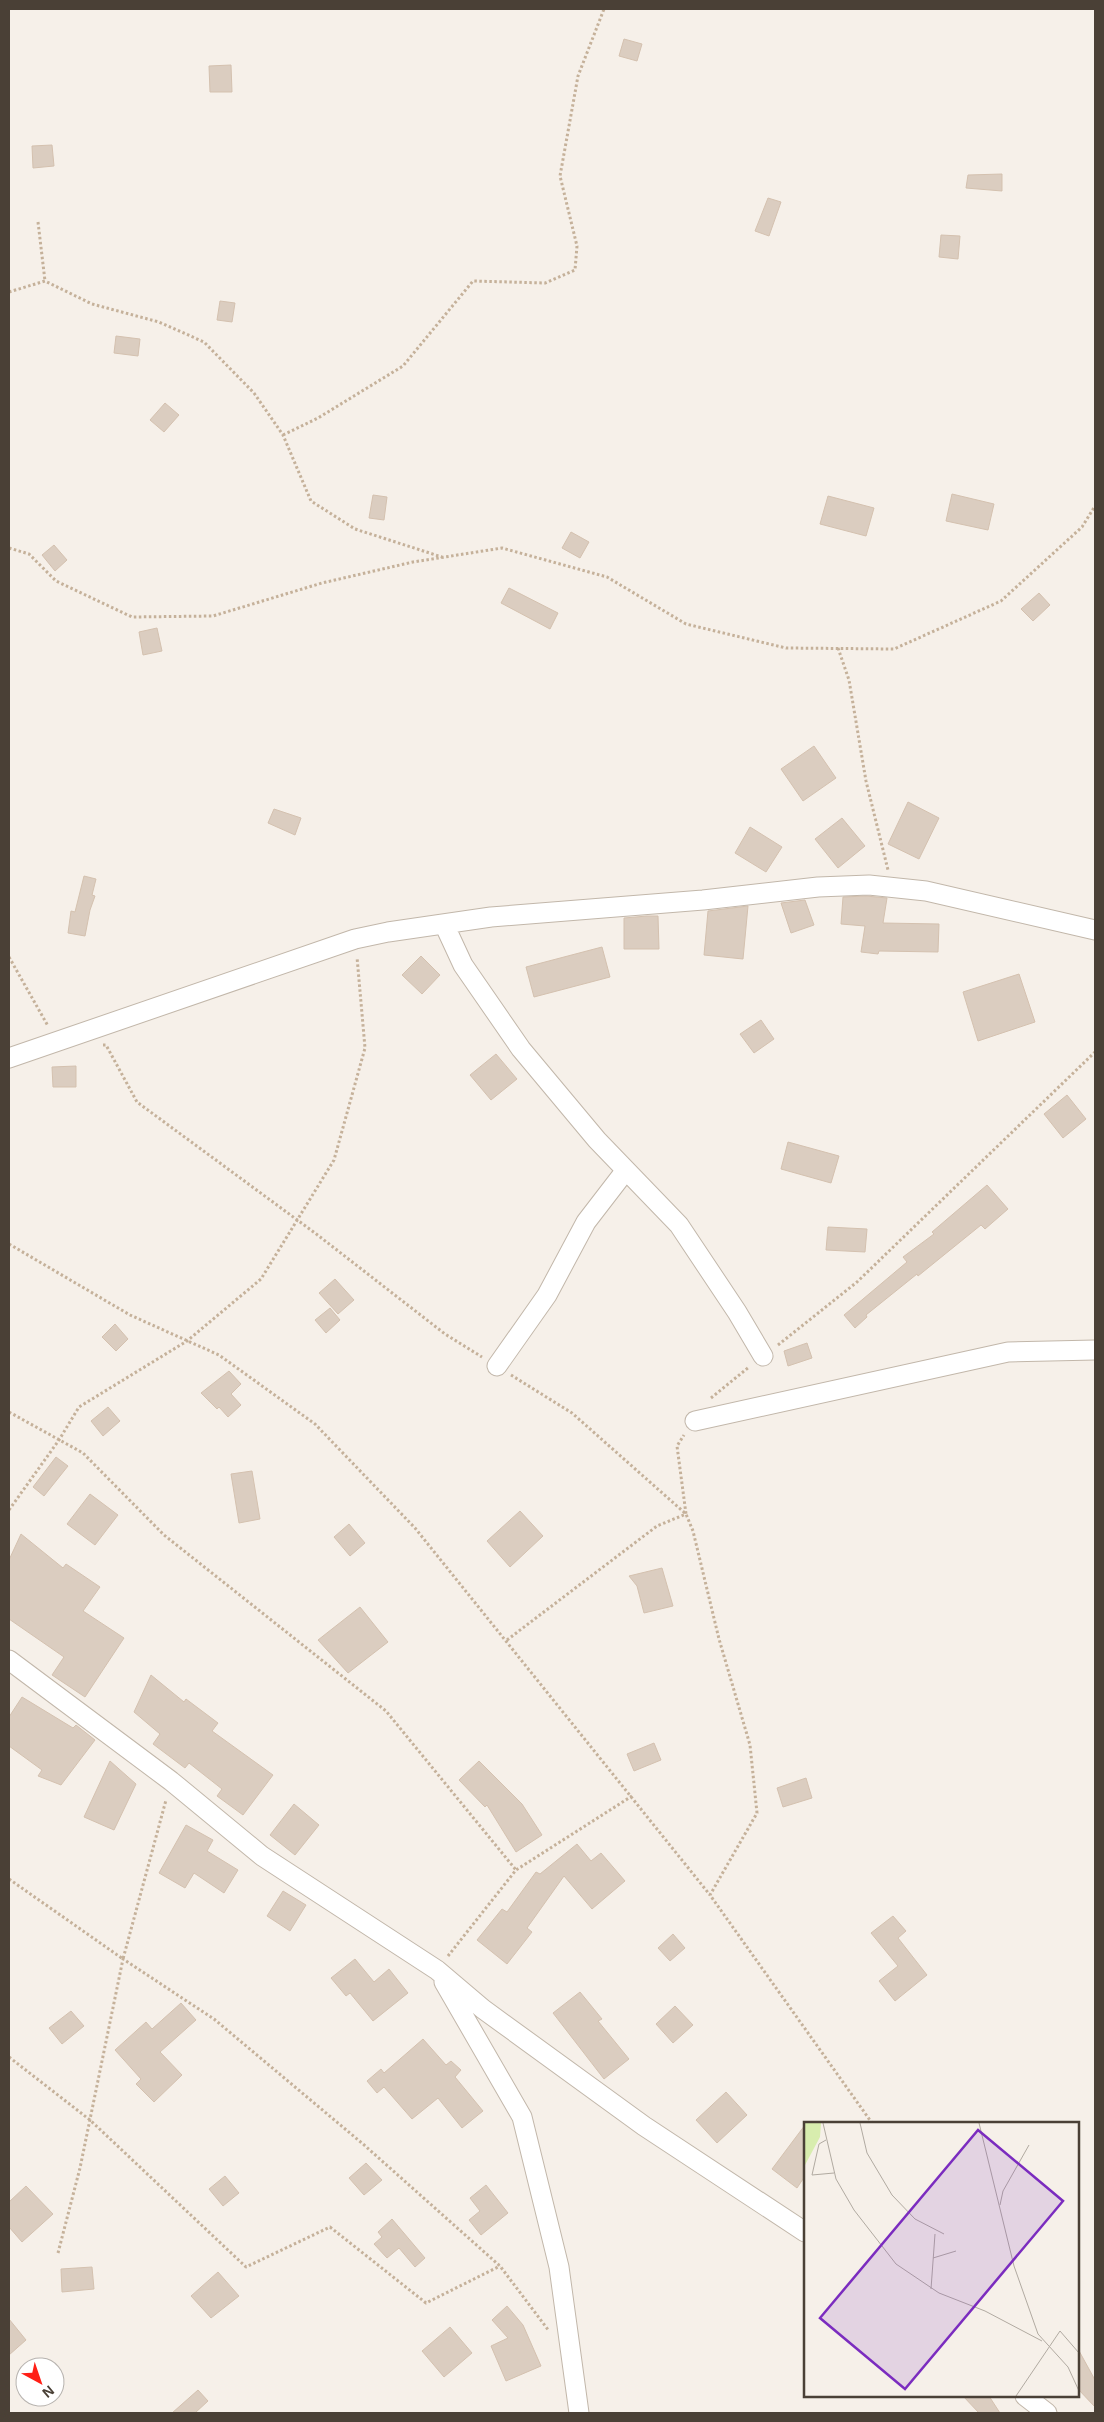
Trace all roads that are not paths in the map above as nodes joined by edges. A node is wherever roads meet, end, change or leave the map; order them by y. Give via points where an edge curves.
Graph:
1 (444, 924) junction
2 (1095, 930) edge
3 (9, 1058) edge
4 (626, 1170) junction
5 (1095, 1350) edge
6 (763, 1356) road end
7 (497, 1366) road end
8 (695, 1421) road end
9 (9, 1660) edge
10 (437, 1970) junction
11 (804, 2231) edge
12 (1026, 2397) edge
13 (579, 2413) edge
14 (1047, 2413) edge

1 - 2 street via 491,917 869,885 926,891
1 - 3 street via 355,939
1 - 4 street via 463,965 521,1049
4 - 6 street via 679,1225
4 - 7 street via 586,1222 547,1295
5 - 8 street via 1008,1352
9 - 10 street via 171,1781 262,1856
10 - 11 street via 483,2009 644,2126
10 - 13 street via 522,2117 558,2267
12 - 14 street

